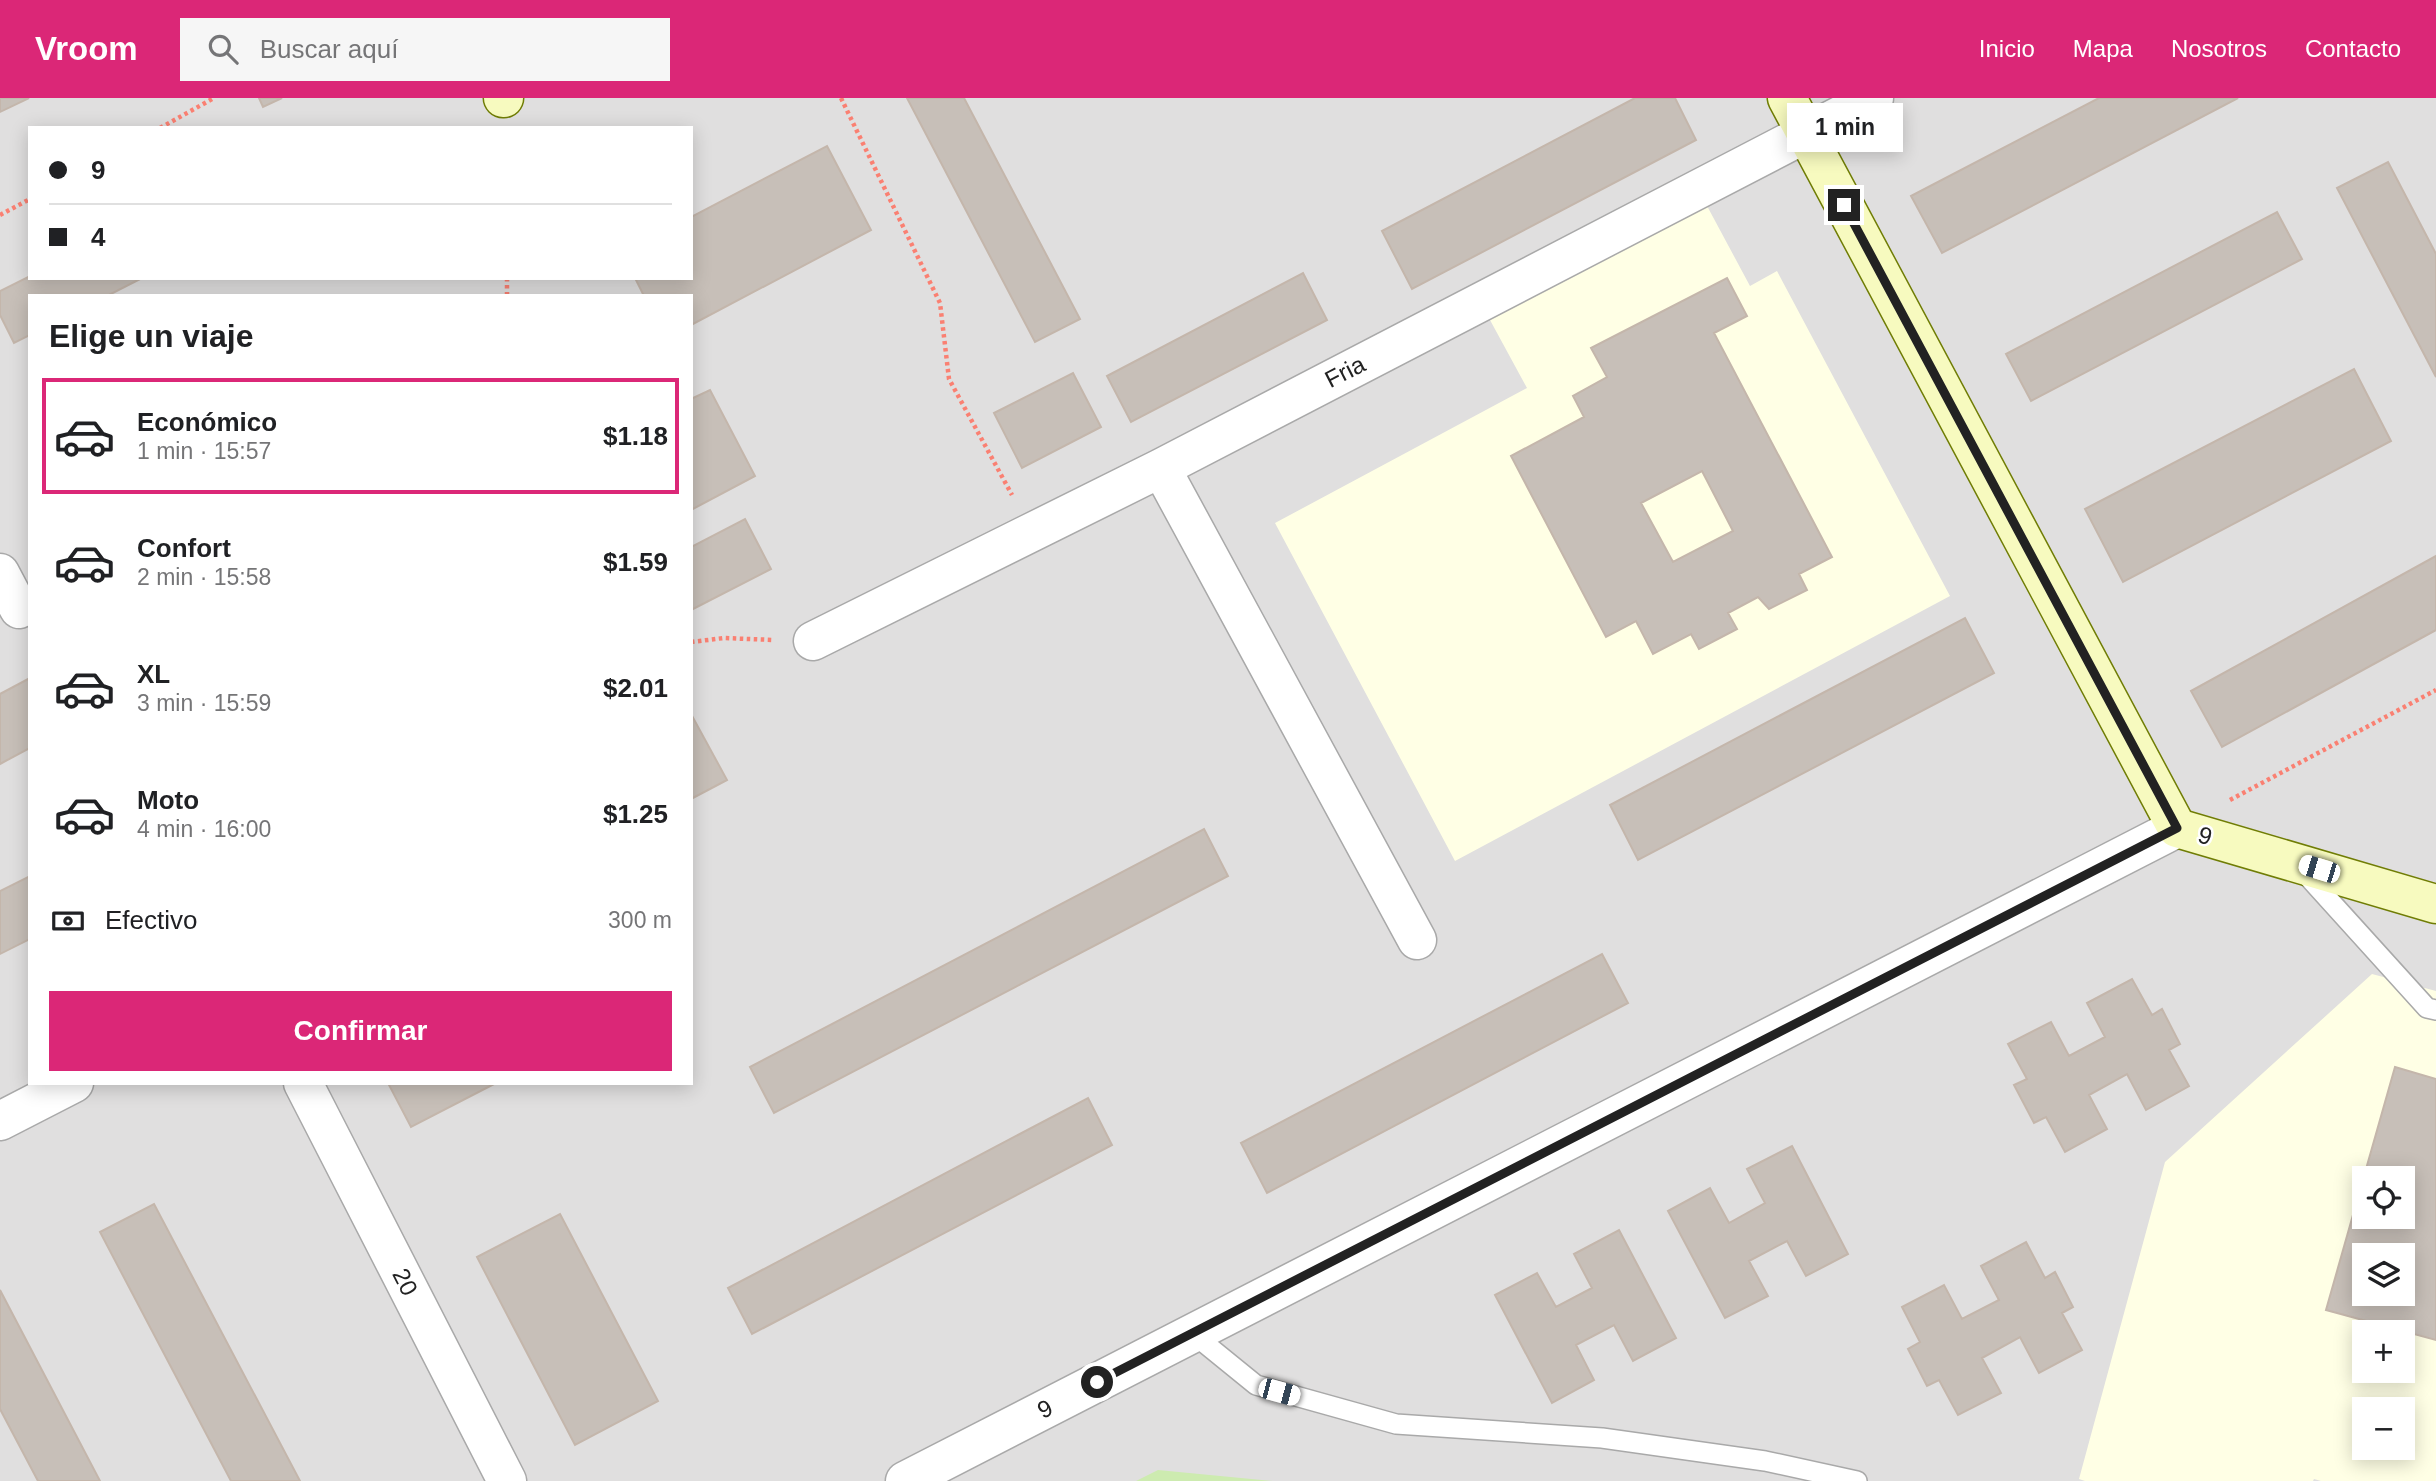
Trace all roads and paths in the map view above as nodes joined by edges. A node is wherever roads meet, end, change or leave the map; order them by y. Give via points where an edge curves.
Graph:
1 (214, 98) edge
2 (841, 98) edge
3 (1787, 98) edge
4 (1874, 98) edge
5 (164, 126) edge
6 (1806, 133) junction
7 (28, 200) edge
8 (0, 215) edge
9 (1161, 468) junction
10 (1031, 531) junction
11 (0, 573) edge
12 (19, 609) dead end
13 (813, 641) joint
14 (693, 642) edge
15 (2436, 690) edge
16 (2177, 828) junction
17 (2295, 862) junction
18 (2436, 904) edge
19 (1417, 940) dead end
20 (2436, 1010) edge
21 (70, 1085) edge
22 (304, 1085) edge
23 (0, 1121) edge
24 (1192, 1333) junction
25 (507, 1481) edge
26 (905, 1481) edge
27 (1857, 1481) edge

1 - 5 path
2 - 10 path via 940,303 949,379
3 - 6 street
4 - 6 street, Fria
6 - 9 street, Fria
6 - 16 street
7 - 8 path
9 - 10 street, Fria
9 - 19 street
10 - 13 street, Fria
11 - 12 street
13 - 14 path via 724,638
15 - 16 path
16 - 17 street, 9
16 - 24 street, 9
17 - 18 street, 9
17 - 20 lane via 2427,1008
21 - 23 street
22 - 25 street, 20
24 - 26 street, 9
24 - 27 lane via 1256,1385 1396,1424 1602,1438 1765,1461

